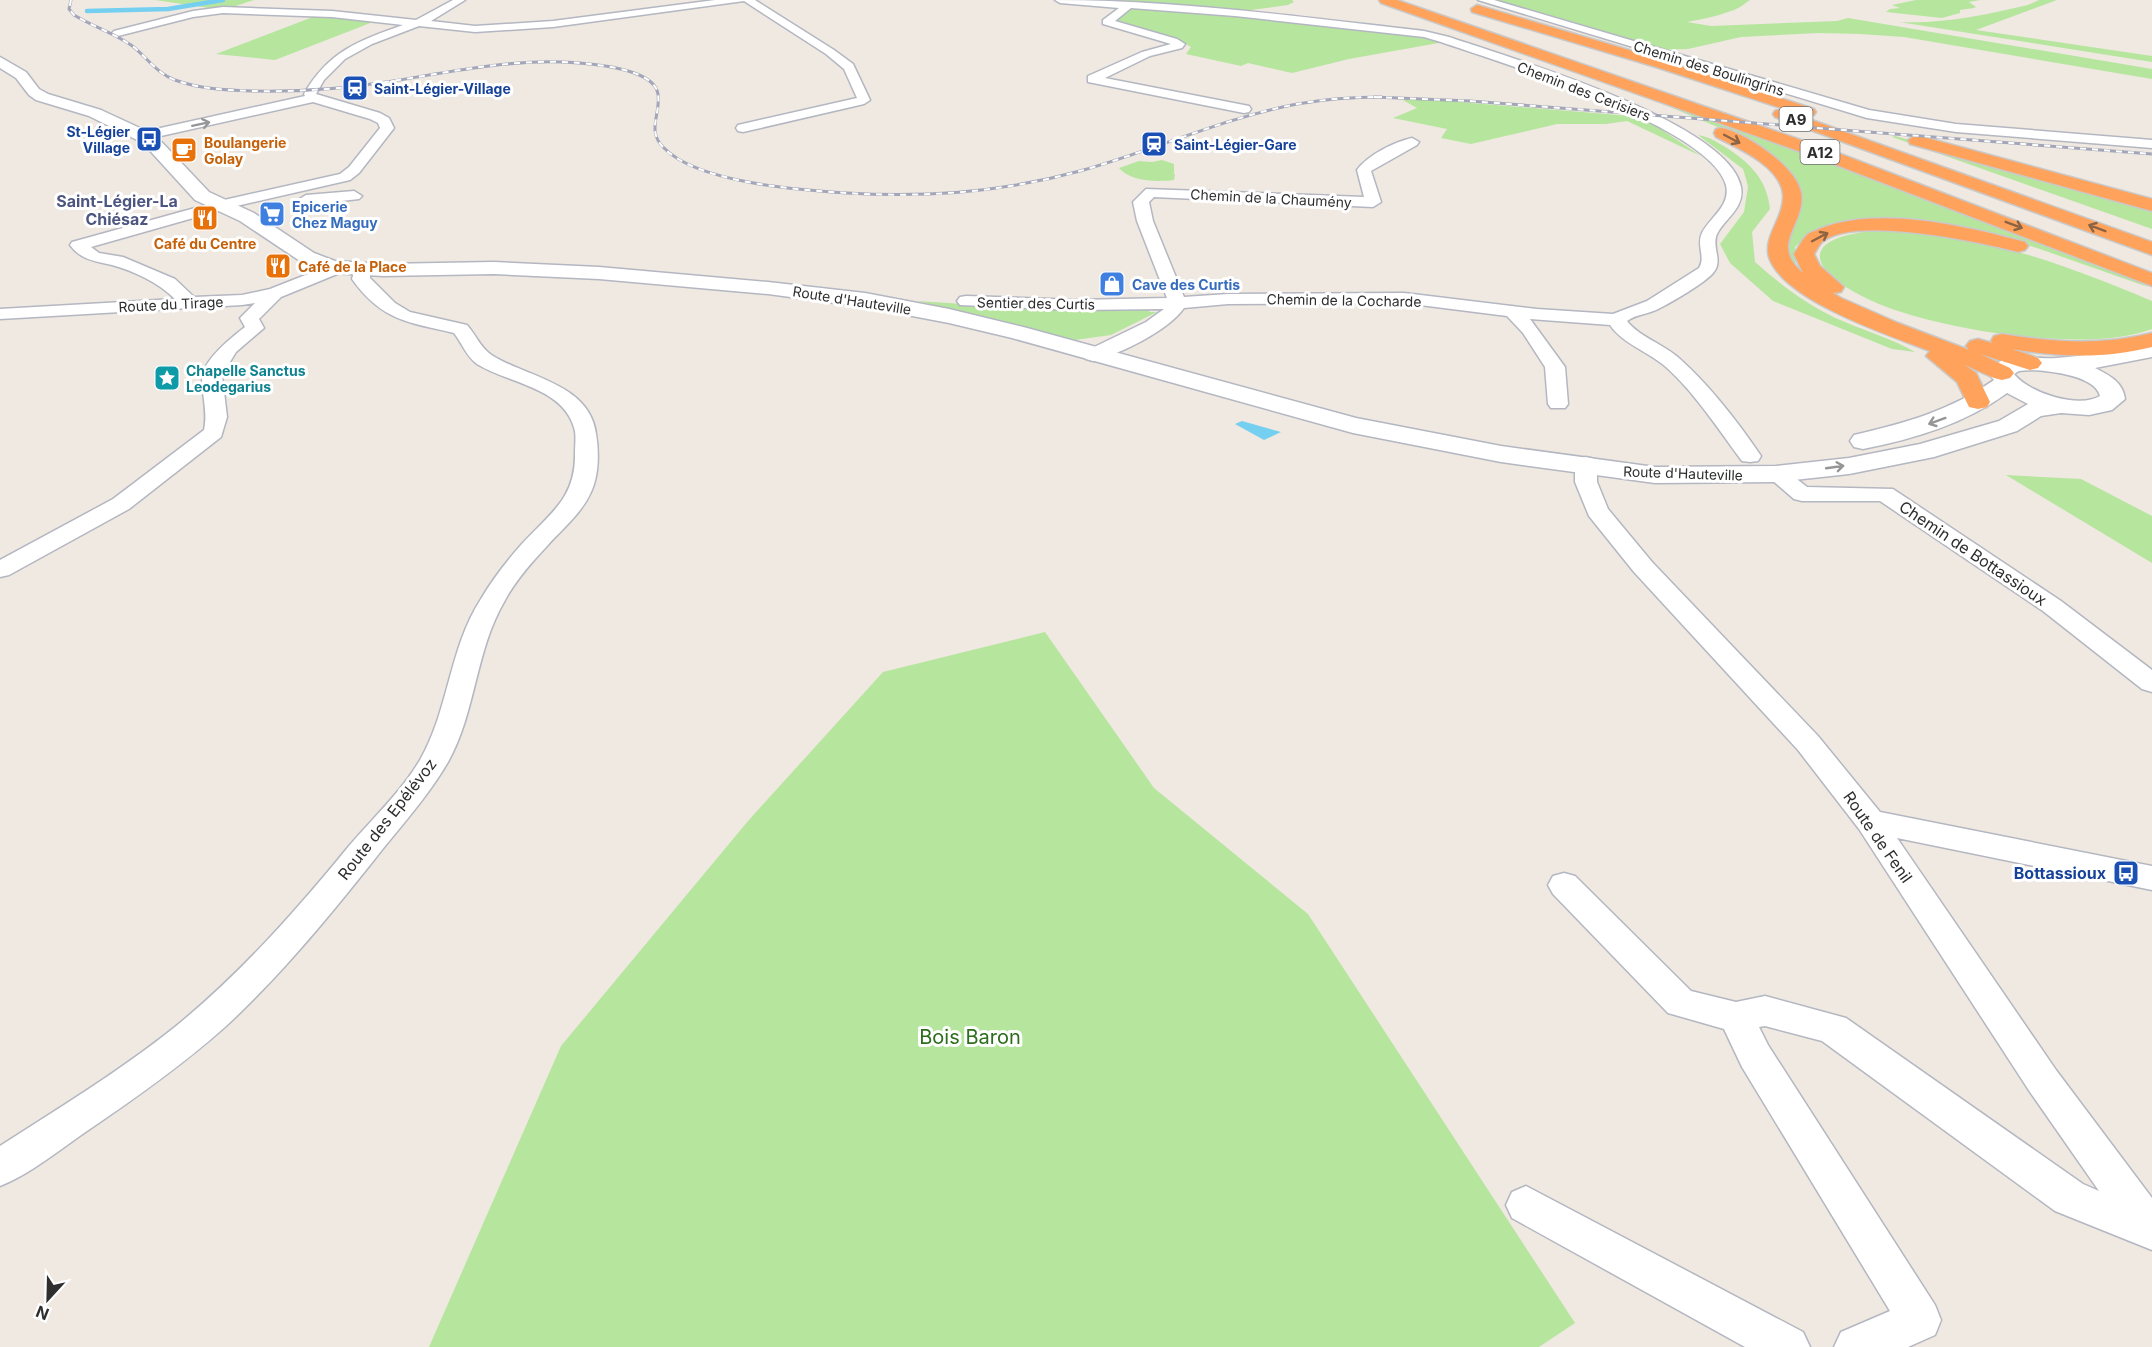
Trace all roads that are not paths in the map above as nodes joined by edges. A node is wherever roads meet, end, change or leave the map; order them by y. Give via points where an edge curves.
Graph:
1 (237, 0) edge
2 (460, 0) edge
3 (740, 0) edge
4 (748, 0) edge
5 (1059, 0) edge
6 (1385, 0) edge
7 (1410, 0) edge
8 (1483, 0) edge
9 (1129, 5) junction
10 (1289, 6) dead end
11 (224, 10) junction
12 (1235, 13) junction
13 (416, 23) junction
14 (118, 33) dead end
15 (1485, 35) junction
16 (0, 62) edge
17 (1661, 64) junction
18 (313, 98) junction
19 (1244, 109) dead end
20 (743, 128) dead end
21 (143, 136) junction
22 (1412, 142) dead end
23 (2152, 144) edge
24 (354, 196) dead end
25 (220, 205) junction
26 (2152, 205) edge
27 (243, 216) junction
28 (2152, 234) edge
29 (2152, 249) edge
30 (2152, 264) edge
31 (336, 268) junction
32 (362, 269) junction
33 (2152, 280) edge
34 (275, 293) junction
35 (2152, 295) edge
36 (966, 301) dead end
37 (189, 303) junction
38 (1178, 303) junction
39 (1512, 310) junction
40 (0, 314) edge
41 (1870, 319) junction
42 (1900, 319) junction
43 (1617, 320) junction
44 (2152, 340) edge
45 (2152, 350) edge
46 (1094, 355) junction
47 (2041, 364) junction
48 (2152, 369) edge
49 (2004, 378) junction
50 (2112, 390) junction
51 (1978, 402) junction
52 (1558, 404) dead end
53 (2062, 405) junction
54 (1750, 456) junction
55 (1586, 464) junction
56 (1776, 474) junction
57 (0, 570) edge
58 (2152, 683) edge
59 (1870, 821) junction
60 (2152, 878) edge
61 (1564, 885) dead end
62 (1736, 1017) junction
63 (0, 1168) edge
64 (1526, 1205) dead end
65 (2151, 1230) edge
66 (1788, 1347) edge
67 (1856, 1347) edge

1 - 11 street
2 - 13 street
3 - 13 street via 511,29
4 - 20 street via 849,67 864,100
5 - 9 street, Chemin des Cerisiers
6 - 15 highway, A12
7 - 30 highway, A9 via 1792,130
8 - 23 street, Chemin des Boulingrins via 1867,114 1956,128
9 - 12 street, Chemin des Cerisiers
9 - 19 street via 1107,22 1173,41 1178,46 1146,54 1092,79
10 - 12 street
11 - 13 street
11 - 14 street
12 - 43 street, Chemin des Cerisiers via 1445,39 1658,119 1708,152 1728,173 1734,195 1731,206 1708,238 1708,267 1653,305
13 - 18 street via 341,55 313,88
15 -> 33 highway, A12 via 1857,166
15 -> 41 highway via 1702,123 1765,159 1788,182 1792,193 1777,246 1787,270 1816,292
16 - 21 main road via 21,75 42,97 95,113
17 - 26 highway
17 - 28 highway
29 -> 17 highway, A9 via 1809,124 1457,5
21 -> 18 street
18 - 25 street via 375,116 387,128 345,177
21 - 25 main road, Route d'Hauteville via 198,194
22 - 38 street, Chemin de la Chaumény via 1364,170 1373,202 1151,192 1144,196 1141,202 1145,221
24 - 27 street via 306,200
25 - 27 main road, Route d'Hauteville
25 - 37 street via 78,245 94,257 117,261 169,283
27 - 31 main road, Route d'Hauteville via 307,257
31 - 32 main road, Route d'Hauteville
31 - 34 street, Route du Tirage
32 - 46 main road, Route d'Hauteville via 529,269 804,292 949,316
32 - 63 street, Route des Epélévoz via 361,279 394,310 418,321 460,329 483,359 537,382 574,408 586,435 583,489 570,509 517,566 489,606 475,634 444,738 428,771 303,926 189,1036
34 - 37 street, Route du Tirage via 242,300
34 - 57 street via 249,318 255,328 229,348 212,375 217,417 214,433 121,504
42 -> 35 highway via 1850,297 1818,276 1805,259 1808,245 1825,233 1860,226 1954,231 2038,252
36 - 38 street, Sentier des Curtis
37 - 40 street, Route du Tirage
38 - 39 street, Chemin de la Cocharde via 1404,298
38 - 46 street via 1165,319
39 - 43 street, Chemin de la Cocharde
39 - 52 street via 1555,368
41 - 49 highway via 1965,356
41 - 51 highway via 1958,369 1967,378
42 - 44 highway via 1986,338 2051,347 2111,348
42 - 47 highway
43 - 54 street via 1678,369
45 - 47 main road via 2100,361
46 - 55 main road, Route d'Hauteville via 1353,425 1501,454
47 - 49 main road, Route d'Hauteville via 2009,366
47 - 50 main road via 2092,376
48 - 50 main road via 2120,382
49 - 51 main road, Route d'Hauteville
49 - 53 main road via 2029,396
50 - 53 main road via 2113,399 2103,406
51 -> 54 main road, Route d'Hauteville via 1962,412 1897,434 1825,448
56 -> 53 main road, Route d'Hauteville via 1849,466 1925,451 2008,426 2034,410
54 - 55 main road, Route d'Hauteville
54 - 56 main road
55 - 56 main road, Route d'Hauteville via 1655,475
55 - 59 street, Route de Fenil via 1586,482 1597,510 1642,567 1808,744
56 - 58 street, Chemin de Bottassioux via 1802,494 1885,494 2052,606
59 - 60 street
59 - 65 street, Route de Fenil via 2043,1081
61 - 62 street via 1680,1003
62 - 65 street via 1765,1011 1833,1029 2069,1198
62 - 67 street via 1755,1056 1920,1320
64 - 66 street

